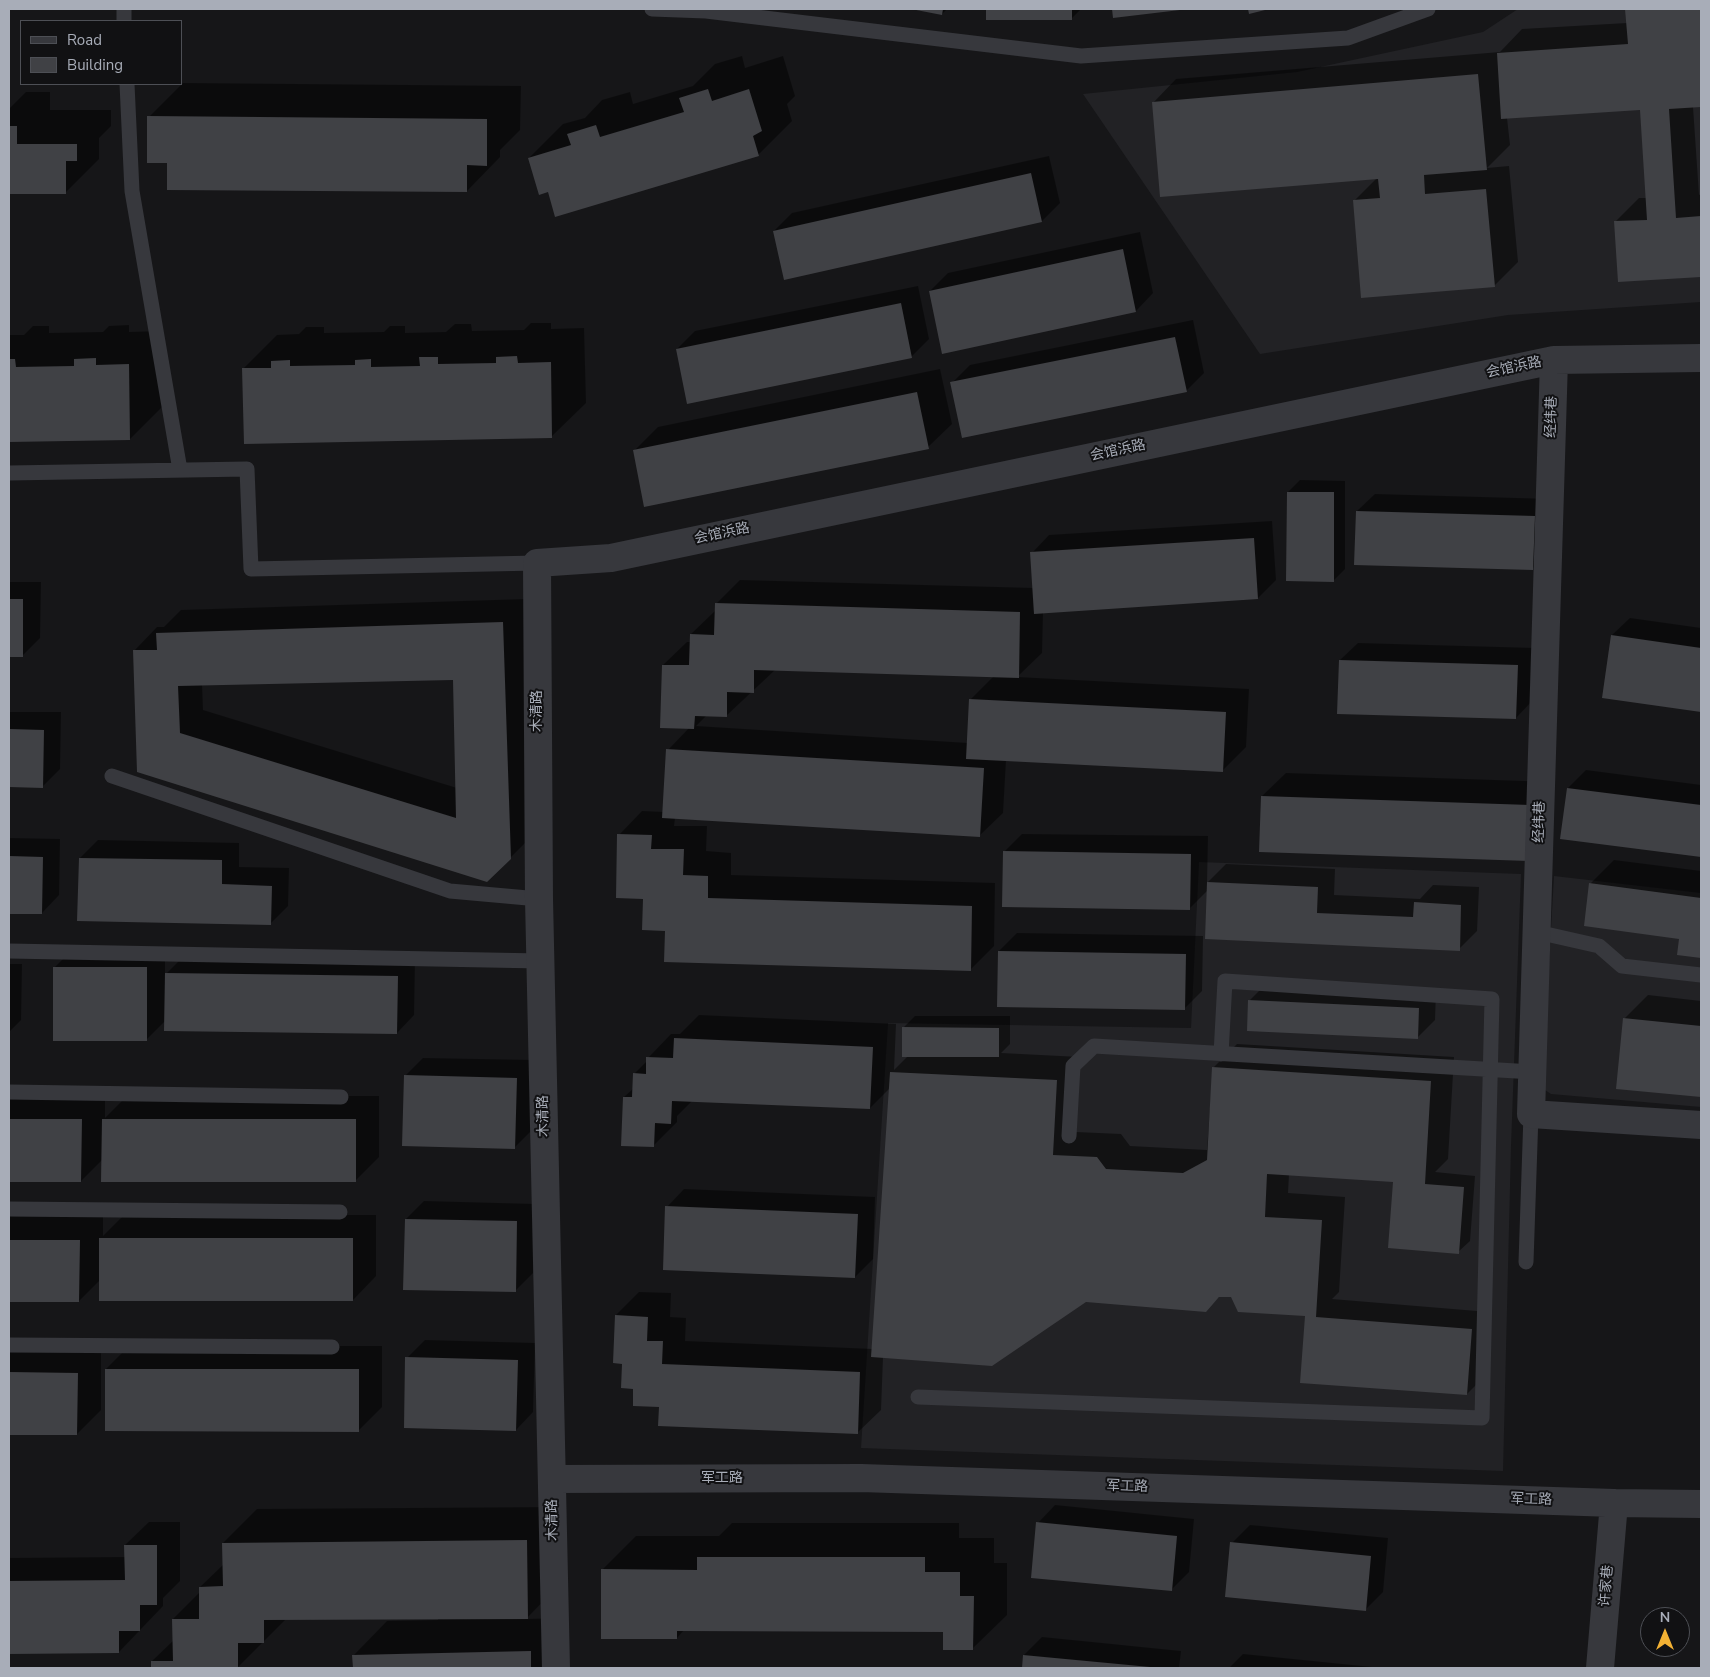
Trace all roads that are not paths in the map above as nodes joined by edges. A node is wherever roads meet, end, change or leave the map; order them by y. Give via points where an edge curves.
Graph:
1 (652, 9) edge
2 (1428, 9) edge
3 (127, 85) edge
4 (1701, 358) edge
5 (1554, 360) junction
6 (180, 470) junction
7 (9, 473) edge
8 (537, 563) junction
9 (112, 776) dead end
10 (539, 899) junction
11 (1537, 932) junction
12 (9, 951) edge
13 (541, 961) junction
14 (1701, 975) edge
15 (1221, 1054) junction
16 (1490, 1070) junction
17 (1533, 1072) junction
18 (9, 1092) edge
19 (341, 1097) dead end
20 (1531, 1114) junction
21 (1701, 1125) edge
22 (1069, 1136) dead end
23 (9, 1209) edge
24 (340, 1212) dead end
25 (1526, 1262) dead end
26 (9, 1345) edge
27 (332, 1346) dead end
28 (918, 1397) dead end
29 (552, 1479) junction
30 (1614, 1503) junction
31 (1701, 1504) edge
32 (556, 1668) edge
33 (1600, 1668) edge

1 - 2 lane via 706,11 1081,56 1348,38
3 - 6 lane via 132,191
4 - 5 street, 会馆浜路
5 - 8 street, 会馆浜路 via 611,558
5 - 11 street, 经纬巷
6 - 7 lane
6 - 8 lane via 247,469 251,569
8 - 10 street, 木清路
9 - 10 lane via 450,891
10 - 13 street, 木清路
11 - 14 lane via 1599,946 1622,966
11 - 17 street, 经纬巷
12 - 13 lane
13 - 29 street, 木清路
15 - 16 lane
15 - 16 lane via 1225,981 1492,999
15 - 22 lane via 1094,1046 1073,1066
16 - 17 lane
16 - 28 lane via 1482,1418
17 - 20 street, 经纬巷
18 - 19 lane
20 - 21 street
20 - 25 lane
23 - 24 lane
26 - 27 lane
29 - 30 street, 军工路 via 861,1478
29 - 32 street, 木清路
30 - 31 street, 军工路
30 - 33 street, 许家巷

